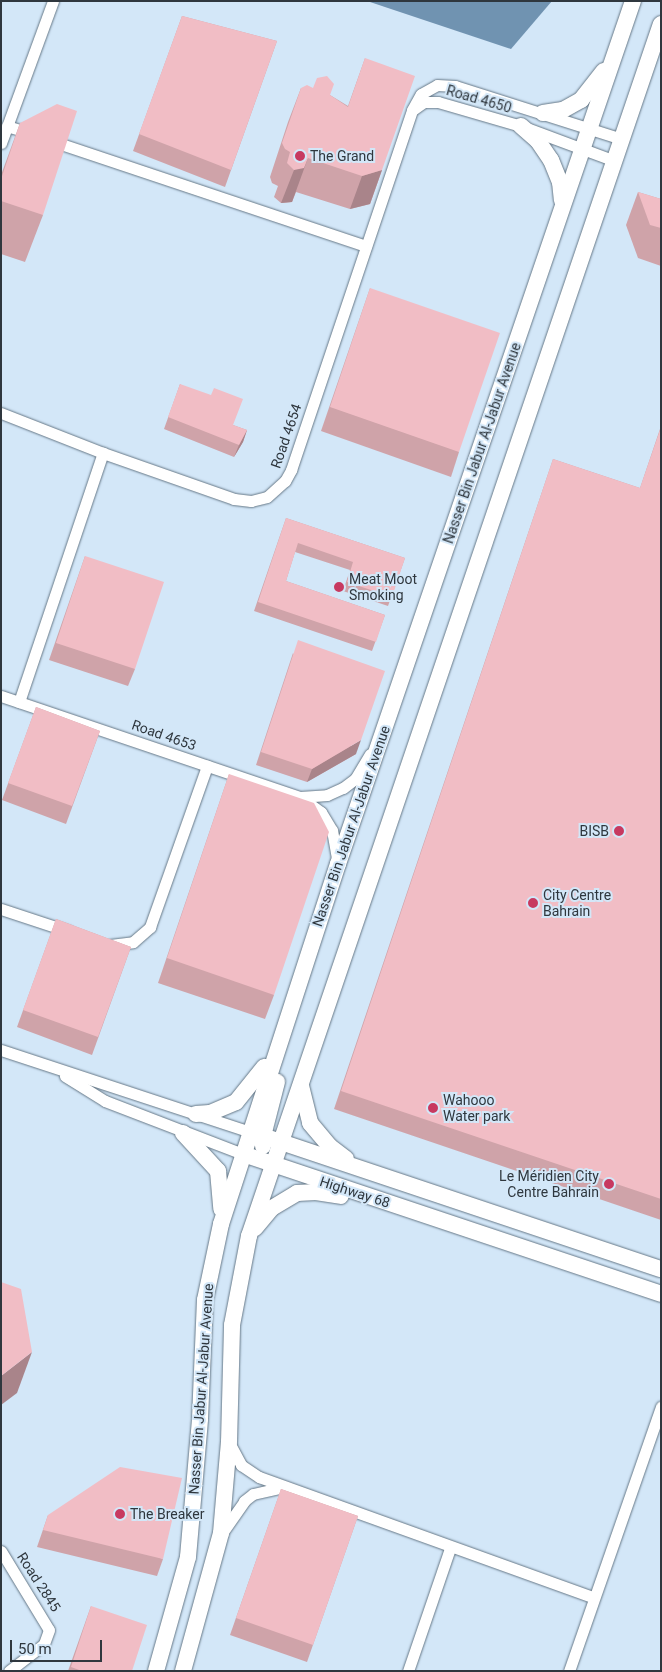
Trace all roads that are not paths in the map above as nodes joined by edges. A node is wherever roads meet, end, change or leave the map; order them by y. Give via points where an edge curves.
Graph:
1 (53, 1) edge
2 (634, 1) edge
3 (661, 24) edge
4 (615, 55) junction
5 (412, 110) junction
6 (543, 113) junction
7 (7, 126) junction
8 (521, 126) junction
9 (589, 128) junction
10 (622, 139) junction
11 (1, 143) edge
12 (582, 148) junction
13 (615, 161) junction
14 (563, 205) junction
15 (366, 246) junction
16 (1, 413) edge
17 (102, 453) junction
18 (1, 696) edge
19 (19, 702) junction
20 (382, 735) junction
21 (207, 766) junction
22 (300, 797) junction
23 (338, 864) junction
24 (1, 909) edge
25 (84, 936) edge
26 (102, 943) edge
27 (282, 1031) junction
28 (276, 1049) junction
29 (2, 1053) edge
30 (58, 1070) junction
31 (301, 1081) junction
32 (196, 1114) junction
33 (183, 1133) junction
34 (257, 1134) junction
35 (279, 1142) junction
36 (243, 1154) junction
37 (272, 1163) junction
38 (356, 1167) junction
39 (361, 1195) junction
40 (221, 1224) junction
41 (249, 1236) junction
42 (661, 1269) edge
43 (661, 1294) edge
44 (661, 1407) edge
45 (229, 1442) junction
46 (290, 1487) junction
47 (221, 1533) junction
48 (450, 1548) junction
49 (1, 1551) edge
50 (593, 1597) junction
51 (9, 1671) edge
52 (156, 1671) edge
53 (183, 1671) edge
54 (408, 1671) edge
55 (569, 1671) edge

1 - 7 street
2 - 4 main road, Nasser Bin Jabur Al-Jabur Avenue
3 - 10 main road, Nasser Bin Jabur Al-Jabur Avenue
4 - 6 main road via 581,100 563,110
4 - 9 main road, Nasser Bin Jabur Al-Jabur Avenue
5 - 6 street, Road 4650 via 428,88 446,84
5 - 8 street, Road 4650 via 424,102 438,102
5 - 15 street, Road 4654
6 - 9 street, Road 4650
7 - 11 street
7 - 15 street
8 - 12 street, Road 4650
8 - 14 main road via 552,160 560,182
9 - 10 street, Road 4650
9 - 12 main road, Nasser Bin Jabur Al-Jabur Avenue
10 - 13 main road, Nasser Bin Jabur Al-Jabur Avenue
12 - 13 street, Road 4650
12 - 14 main road, Nasser Bin Jabur Al-Jabur Avenue
13 - 31 main road, Nasser Bin Jabur Al-Jabur Avenue
14 - 20 main road, Nasser Bin Jabur Al-Jabur Avenue
15 - 17 street, Road 4654 via 291,470 277,490 267,497 242,500
16 - 17 street, Road 4654
17 - 19 street
18 - 19 street, Road 4653
19 - 21 street, Road 4653
20 - 22 street, Road 4653 via 355,779 327,795
20 - 23 main road, Nasser Bin Jabur Al-Jabur Avenue
21 - 22 street, Road 4653
21 - 26 street via 150,927 132,942 117,946
22 - 23 street, Road 4653 via 321,812 332,830
23 - 27 main road, Nasser Bin Jabur Al-Jabur Avenue
24 - 25 street
27 - 28 main road, Nasser Bin Jabur Al-Jabur Avenue
27 - 34 main road via 279,1072
28 - 32 main road via 254,1083 236,1102 210,1113
28 - 34 main road, Nasser Bin Jabur Al-Jabur Avenue
29 - 30 street, Highway 68
30 - 32 street, Highway 68
30 - 33 street, Highway 68 via 92,1095
31 - 35 main road, Nasser Bin Jabur Al-Jabur Avenue
31 - 38 main road via 304,1110 310,1123 328,1146
32 - 34 street, Highway 68
33 - 36 street, Highway 68
33 - 40 main road via 218,1171
34 - 35 main road, Highway 68
34 - 36 main road, Nasser Bin Jabur Al-Jabur Avenue
34 - 37 main road
35 - 37 main road, Nasser Bin Jabur Al-Jabur Avenue
35 - 38 main road, Highway 68
36 - 37 main road, Highway 68
36 - 40 main road, Nasser Bin Jabur Al-Jabur Avenue
37 - 39 main road, Highway 68
37 - 41 main road, Nasser Bin Jabur Al-Jabur Avenue
38 - 42 main road, Highway 68
39 - 41 main road via 297,1193 272,1208
39 - 43 main road, Highway 68
40 - 52 main road, Nasser Bin Jabur Al-Jabur Avenue via 205,1300 200,1419 188,1557
41 - 45 main road, Nasser Bin Jabur Al-Jabur Avenue via 232,1325
44 - 50 street
45 - 46 street via 241,1465 249,1472
45 - 47 main road, Nasser Bin Jabur Al-Jabur Avenue
46 - 47 street via 264,1489 253,1494 244,1501
46 - 48 street
47 - 53 main road, Nasser Bin Jabur Al-Jabur Avenue
48 - 50 street
48 - 54 street
49 - 51 street, Road 2845 via 49,1630 44,1644
50 - 55 street

